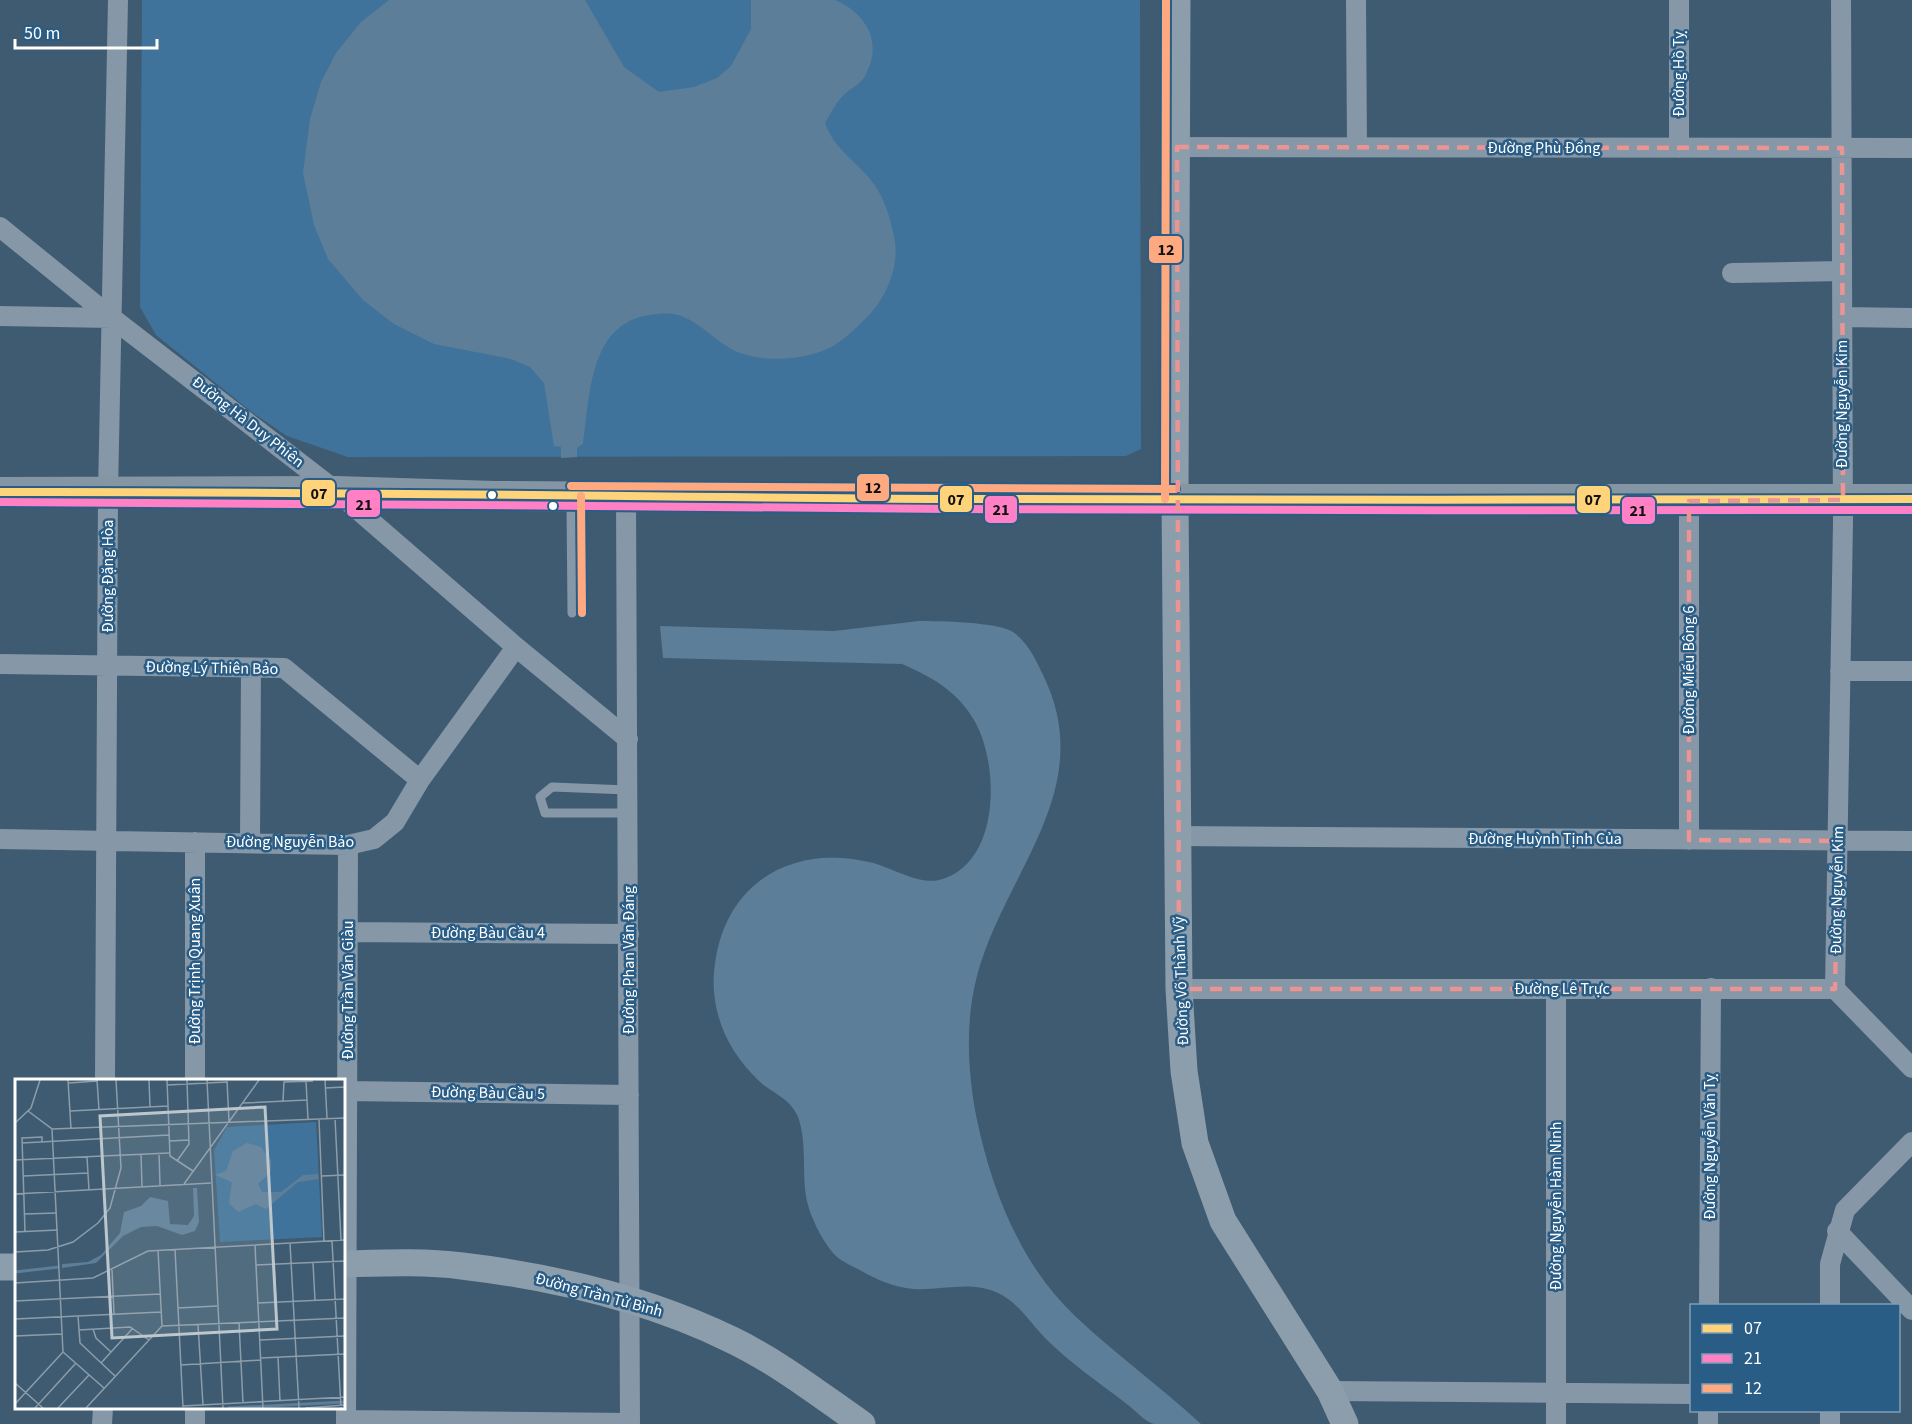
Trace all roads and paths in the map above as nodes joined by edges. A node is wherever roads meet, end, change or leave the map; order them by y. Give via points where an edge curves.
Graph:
1 (118, 0) edge
2 (1177, 0) edge
3 (1356, 0) edge
4 (1679, 0) edge
5 (1841, 0) edge
6 (1177, 147) junction
7 (1357, 147) junction
8 (1678, 148) junction
9 (1842, 148) junction
10 (1912, 148) edge
11 (0, 227) edge
12 (1842, 271) junction
13 (1732, 273) dead end
14 (0, 316) edge
15 (112, 318) junction
16 (1842, 318) junction
17 (1912, 318) edge
18 (336, 491) junction
19 (0, 492) edge
20 (108, 493) junction
21 (571, 496) junction
22 (626, 497) junction
23 (1175, 499) junction
24 (1912, 499) edge
25 (1843, 500) junction
26 (1689, 501) junction
27 (572, 613) dead end
28 (516, 646) junction
29 (0, 664) edge
30 (107, 666) junction
31 (251, 668) junction
32 (1840, 671) junction
33 (1912, 671) edge
34 (628, 739) junction
35 (420, 780) junction
36 (628, 790) junction
37 (628, 813) junction
38 (1178, 836) junction
39 (0, 839) edge
40 (1689, 840) junction
41 (106, 841) junction
42 (1838, 841) junction
43 (1912, 841) edge
44 (195, 843) junction
45 (250, 843) junction
46 (348, 845) junction
47 (348, 932) junction
48 (628, 934) junction
49 (1711, 988) junction
50 (1179, 989) junction
51 (1556, 989) junction
52 (1835, 989) junction
53 (1912, 1068) edge
54 (105, 1079) edge
55 (195, 1079) edge
56 (347, 1091) junction
57 (629, 1095) junction
58 (1912, 1142) edge
59 (1837, 1232) junction
60 (345, 1264) edge
61 (630, 1301) junction
62 (1709, 1304) edge
63 (1830, 1304) edge
64 (1912, 1310) edge
65 (1330, 1391) junction
66 (1557, 1394) junction
67 (1690, 1394) edge
68 (103, 1409) edge
69 (346, 1422) edge
70 (630, 1423) edge
71 (102, 1424) edge
72 (862, 1424) edge
73 (1346, 1424) edge
74 (1556, 1424) edge

1 - 15 street, Đường Đặng Hòa
2 - 6 street, Đường Võ Thành Vỹ
3 - 7 street
4 - 8 street, Đường Hồ Tỵ
5 - 9 street, Đường Nguyễn Kim
6 - 7 street, Đường Phù Đổng
6 - 23 street, Đường Võ Thành Vỹ
7 - 8 street, Đường Phù Đổng
8 - 9 street, Đường Phù Đổng
9 - 10 street, Đường Phù Đổng
9 - 12 street, Đường Nguyễn Kim
11 - 15 street, Đường Hà Duy Phiên
12 - 13 street
12 - 16 street, Đường Nguyễn Kim
14 - 15 street
15 - 18 street, Đường Hà Duy Phiên
15 - 20 street, Đường Đặng Hòa
16 - 17 street
16 - 25 street, Đường Nguyễn Kim
18 - 20 main road
18 - 21 main road
18 - 28 street, Đường Hà Duy Phiên
19 - 20 main road
20 - 30 street, Đường Đặng Hòa
21 - 22 main road
21 - 27 lane
22 - 23 main road
22 - 34 street, Đường Phan Văn Đáng
23 - 26 main road
23 - 38 street, Đường Võ Thành Vỹ
24 - 25 main road
25 - 26 main road
25 - 32 street, Đường Nguyễn Kim
26 - 40 street, Đường Miếu Bông 6
28 - 34 street, Đường Hà Duy Phiên
28 - 35 street, Đường Nguyễn Bảo
29 - 30 street, Đường Lý Thiên Bảo
30 - 31 street, Đường Lý Thiên Bảo
30 - 41 street, Đường Đặng Hòa
31 - 35 street, Đường Lý Thiên Bảo via 284,668
31 - 45 street
32 - 33 street
32 - 42 street, Đường Nguyễn Kim
34 - 36 street, Đường Phan Văn Đáng
35 - 46 street, Đường Nguyễn Bảo via 395,822 374,839
36 - 37 street, Đường Phan Văn Đáng
36 - 37 lane via 552,787 540,797 545,813
37 - 48 street, Đường Phan Văn Đáng
38 - 40 street, Đường Huỳnh Tịnh Của
38 - 50 street, Đường Võ Thành Vỹ
39 - 41 street, Đường Nguyễn Bảo
40 - 42 street, Đường Huỳnh Tịnh Của
41 - 44 street, Đường Nguyễn Bảo
41 - 54 street, Đường Đặng Hòa
42 - 43 street, Đường Huỳnh Tịnh Của
42 - 52 street, Đường Nguyễn Kim
44 - 45 street, Đường Nguyễn Bảo
44 - 55 street, Đường Trịnh Quang Xuân
45 - 46 street, Đường Nguyễn Bảo
46 - 47 street, Đường Trần Văn Giàu
47 - 48 street, Đường Bàu Cầu 4
47 - 56 street, Đường Trần Văn Giàu
48 - 57 street, Đường Phan Văn Đáng
49 - 51 street, Đường Lê Trực
49 - 52 street, Đường Lê Trực
49 - 62 street, Đường Nguyễn Văn Tỵ
50 - 51 street, Đường Lê Trực
50 - 65 street, Đường Võ Thành Vỹ via 1185,1071 1196,1143 1223,1221
51 - 66 street, Đường Nguyễn Hàm Ninh
52 - 53 street
56 - 57 street, Đường Bàu Cầu 5
56 - 60 street, Đường Trần Văn Giàu
57 - 61 street, Đường Phan Văn Đáng
58 - 59 street via 1845,1210
59 - 63 street via 1830,1264
59 - 64 street
60 - 61 street, Đường Trần Tử Bình via 459,1266 519,1274
60 - 69 street, Đường Trần Văn Giàu
61 - 70 street, Đường Phan Văn Đáng
61 - 72 street, Đường Trần Tử Bình via 734,1341
65 - 66 street
65 - 73 street, Đường Võ Thành Vỹ
66 - 67 street
66 - 74 street, Đường Nguyễn Hàm Ninh
68 - 71 street
69 - 70 street

